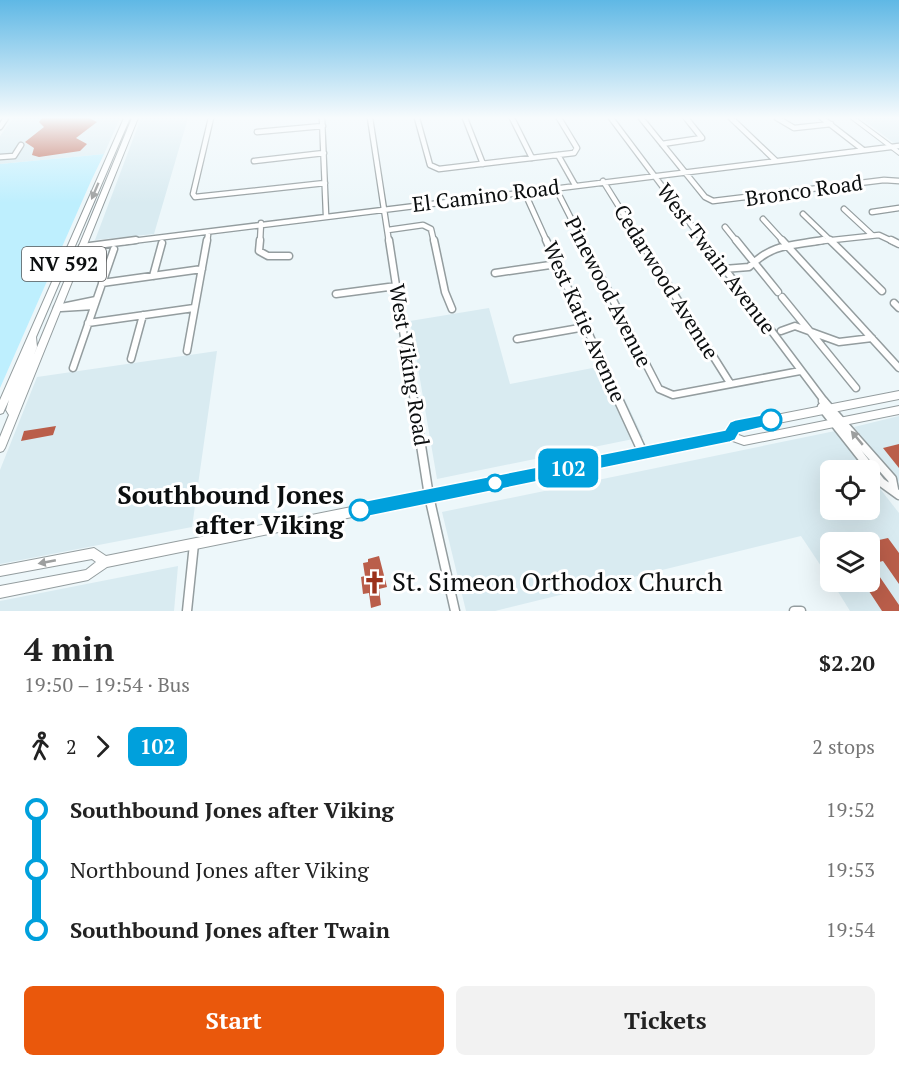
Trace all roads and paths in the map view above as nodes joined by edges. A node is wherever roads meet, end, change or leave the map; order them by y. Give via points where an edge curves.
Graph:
1 (21, 146) dead end
2 (890, 146) edge
3 (115, 147) edge
4 (118, 147) edge
5 (123, 147) edge
6 (204, 147) edge
7 (324, 147) edge
8 (374, 147) edge
9 (425, 147) edge
10 (476, 147) edge
11 (526, 147) edge
12 (575, 147) edge
13 (633, 147) edge
14 (664, 147) edge
15 (762, 147) edge
16 (859, 147) edge
17 (885, 147) edge
18 (862, 149) junction
19 (324, 153) junction
20 (899, 153) edge
21 (558, 155) junction
22 (0, 157) edge
23 (118, 158) junction
24 (532, 158) junction
25 (109, 160) junction
26 (776, 160) junction
27 (254, 161) dead end
28 (483, 164) junction
29 (113, 171) junction
30 (684, 171) junction
31 (654, 175) junction
32 (603, 181) junction
33 (897, 181) edge
34 (325, 183) junction
35 (575, 185) junction
36 (555, 187) junction
37 (524, 191) junction
38 (899, 208) edge
39 (384, 209) junction
40 (843, 209) dead end
41 (872, 212) dead end
42 (803, 214) dead end
43 (326, 215) junction
44 (763, 219) dead end
45 (261, 223) junction
46 (725, 227) dead end
47 (388, 230) junction
48 (77, 233) junction
49 (208, 235) dead end
50 (871, 235) junction
51 (830, 239) junction
52 (162, 243) dead end
53 (898, 243) edge
54 (789, 246) junction
55 (82, 247) junction
56 (114, 249) dead end
57 (68, 254) junction
58 (289, 256) dead end
59 (557, 264) junction
60 (752, 264) junction
61 (73, 268) junction
62 (202, 269) junction
63 (724, 269) junction
64 (495, 273) dead end
65 (153, 276) junction
66 (102, 283) junction
67 (396, 286) junction
68 (882, 291) dead end
69 (336, 294) dead end
70 (95, 303) junction
71 (57, 308) junction
72 (195, 308) junction
73 (452, 309) dead end
74 (142, 315) junction
75 (88, 323) junction
76 (585, 327) junction
77 (809, 330) junction
78 (770, 332) junction
79 (31, 338) junction
80 (872, 338) junction
81 (517, 339) dead end
82 (187, 351) dead end
83 (131, 359) dead end
84 (73, 368) dead end
85 (899, 368) edge
86 (800, 371) junction
87 (13, 380) junction
88 (27, 383) junction
89 (730, 383) junction
90 (856, 388) dead end
91 (899, 395) edge
92 (826, 406) junction
93 (0, 410) edge
94 (899, 410) edge
95 (14, 413) junction
96 (843, 421) junction
97 (833, 423) junction
98 (730, 436) junction
99 (0, 448) edge
100 (643, 453) junction
101 (896, 492) edge
102 (429, 496) junction
103 (194, 544) junction
104 (105, 562) junction
105 (0, 571) edge
106 (0, 592) edge
107 (187, 611) edge
108 (455, 611) edge
109 (794, 611) edge
110 (801, 611) edge

1 - 22 street via 14,156
2 - 20 main road
3 - 25 main road, NV 592
4 - 23 main road via 115,156
5 - 23 main road, NV 592
6 - 34 street via 195,197
7 - 19 street
8 - 39 street, West Viking Road
9 - 28 street via 433,168
10 - 28 street
11 - 24 street
12 - 21 street via 577,151
13 - 31 street, West Twain Avenue
14 - 30 street
15 - 26 street
16 - 18 street
17 - 18 street, El Camino Road
18 - 26 street, El Camino Road
19 - 27 street
19 - 34 street
21 - 24 street
21 - 35 street
23 - 29 main road, NV 592
24 - 28 street
25 - 29 main road
25 -> 48 main road, NV 592
26 - 30 street, El Camino Road
29 - 55 main road, NV 592
30 - 31 street, El Camino Road
30 - 33 street, Bronco Road via 712,201
31 - 32 street, El Camino Road
31 - 63 street, West Twain Avenue
32 - 35 street, El Camino Road
32 - 89 street, Cedarwood Avenue
34 - 43 street
35 - 36 street, El Camino Road
36 - 37 street, El Camino Road
36 - 89 street, Pinewood Avenue via 655,383 673,395
37 - 39 street, El Camino Road
37 - 59 street, West Katie Avenue
38 - 41 street
39 - 43 street, El Camino Road
39 - 47 street, West Viking Road
40 - 50 street
42 - 51 street
43 - 45 street, El Camino Road
44 - 54 street
45 - 55 street, El Camino Road
45 - 58 street via 259,251 268,256
46 - 60 street
47 - 67 street, West Viking Road
47 - 73 street via 423,225 431,229
48 - 55 main road
48 - 57 main road, NV 592
49 - 62 street
50 - 51 street
50 - 53 street
51 - 54 street
51 - 68 street
52 - 65 street
54 - 60 street via 763,254
54 - 80 street
55 - 61 main road, NV 592
56 - 66 street
57 - 61 main road
57 - 79 main road, NV 592
59 - 64 street
59 - 76 street, West Katie Avenue
60 - 63 street
60 - 77 street
61 - 71 main road, NV 592
62 - 65 street
62 - 72 street
63 - 78 street, West Twain Avenue
65 - 66 street
66 - 70 street
67 - 69 street
67 - 102 street, West Viking Road
70 - 71 street
70 - 75 street
71 - 88 main road, NV 592
72 - 74 street
72 - 82 street
74 - 75 street
74 - 83 street
75 - 84 street
76 - 81 street
76 - 100 street, West Katie Avenue
77 - 78 street
77 - 80 street via 839,342
77 - 90 street
78 - 86 street, West Twain Avenue
79 - 87 main road, NV 592
79 - 88 main road via 35,340 22,375
80 - 85 street
86 - 89 street
86 - 92 street, West Twain Avenue
87 - 93 main road, NV 592
87 - 95 main road via 18,381 10,405
88 - 95 main road, NV 592
91 - 92 main road
92 - 96 street, West Twain Avenue
92 - 97 street, West Twain Avenue
92 - 98 main road via 735,427
94 - 96 main road
95 - 99 main road, NV 592
96 - 97 main road
101 -> 96 street, West Twain Avenue via 892,479
97 - 98 main road via 744,441
97 - 101 street, West Twain Avenue via 881,482
98 - 100 main road
100 - 102 main road
102 - 103 main road
102 - 108 street, West Viking Road
103 - 104 main road
103 - 107 street
104 -> 105 main road via 94,553
104 - 106 main road via 88,574
109 - 110 street

